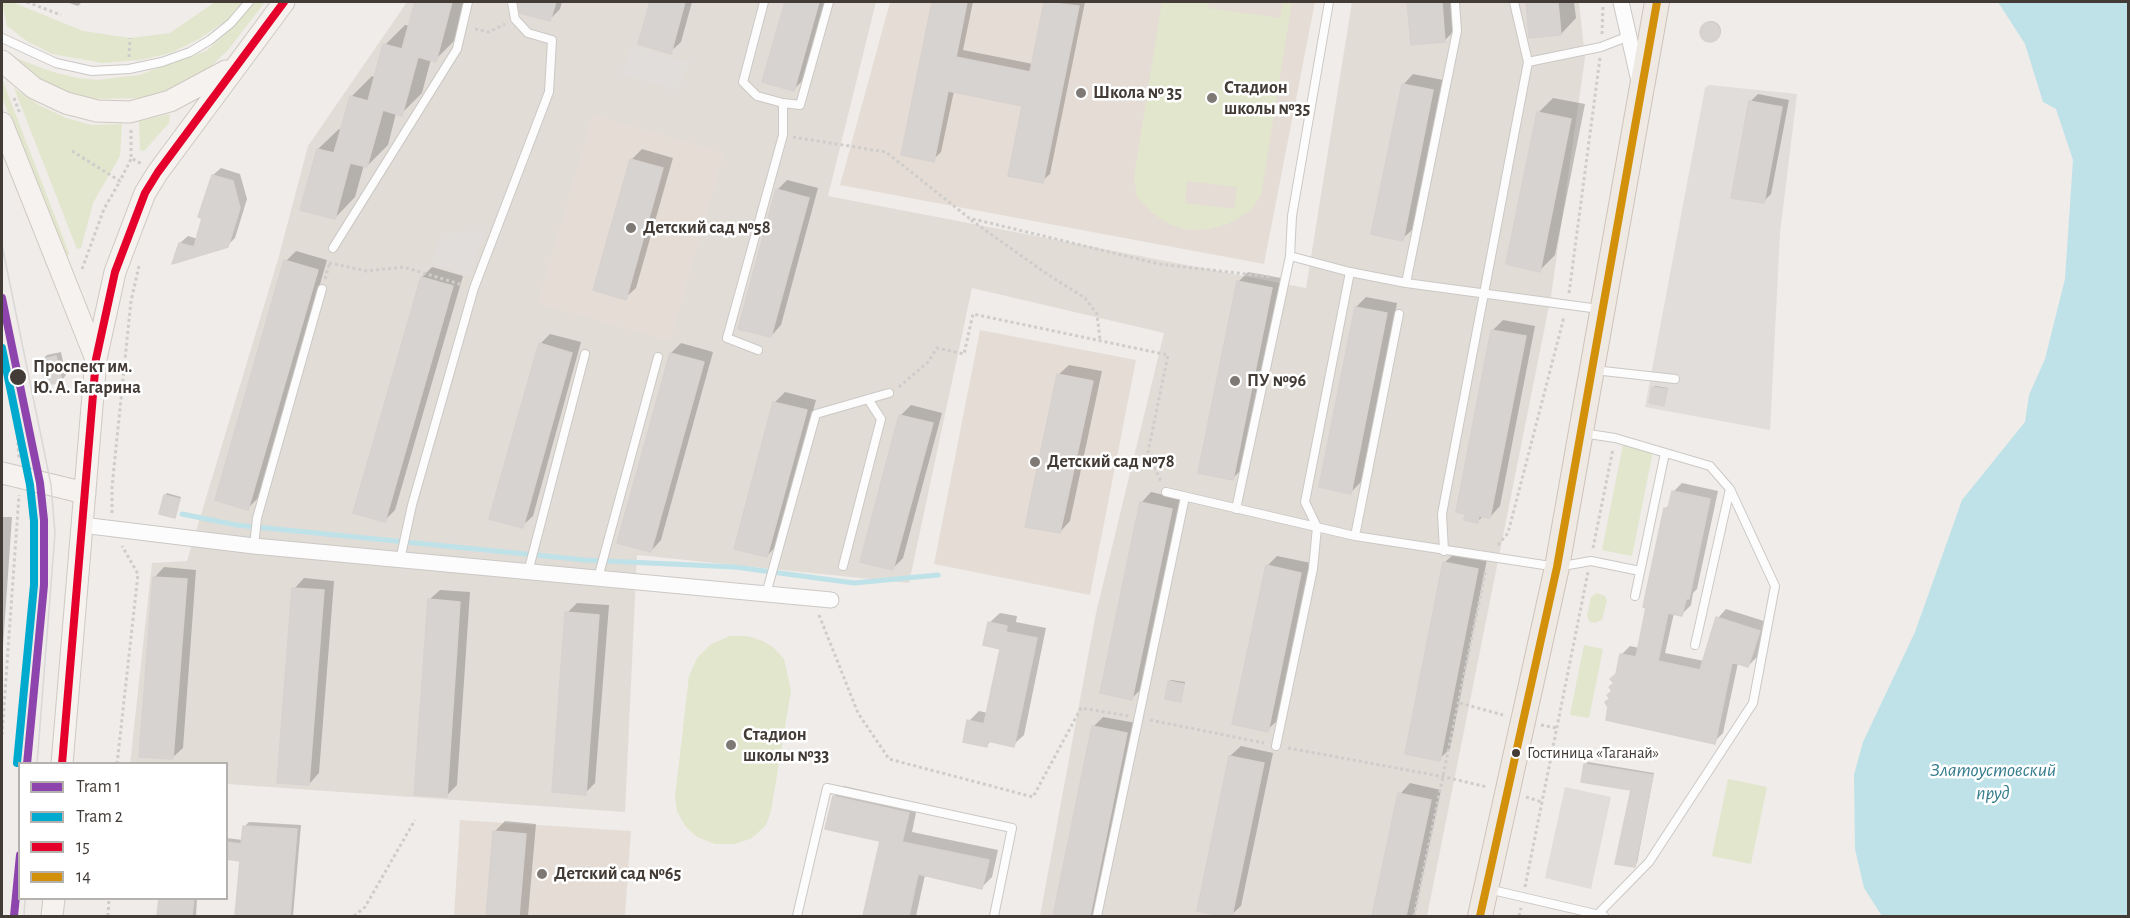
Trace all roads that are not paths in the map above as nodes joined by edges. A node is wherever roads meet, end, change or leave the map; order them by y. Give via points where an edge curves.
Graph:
1 (249, 2) edge
2 (284, 2) edge
3 (468, 2) edge
4 (512, 2) edge
5 (764, 2) edge
6 (830, 2) edge
7 (1329, 2) edge
8 (1455, 2) edge
9 (1514, 2) edge
10 (1621, 2) edge
11 (1657, 2) edge
12 (1629, 36) junction
13 (2, 38) edge
14 (2, 60) edge
15 (1528, 62) junction
16 (236, 64) junction
17 (1642, 93) junction
18 (783, 103) junction
19 (2, 123) edge
20 (333, 248) road end
21 (1290, 256) junction
22 (1350, 272) junction
23 (1406, 283) junction
24 (322, 289) road end
25 (1485, 293) junction
26 (1604, 309) junction
27 (1399, 314) dead end
28 (758, 350) dead end
29 (585, 354) dead end
30 (658, 357) dead end
31 (96, 359) junction
32 (1593, 369) junction
33 (1675, 379) dead end
34 (889, 393) road end
35 (868, 399) junction
36 (1581, 432) junction
37 (1665, 453) junction
38 (11, 475) edge
39 (1730, 489) junction
40 (1166, 492) road end
41 (85, 493) junction
42 (1185, 497) junction
43 (1236, 509) junction
44 (82, 525) junction
45 (1317, 527) junction
46 (1355, 536) junction
47 (254, 546) junction
48 (1444, 551) junction
49 (399, 560) junction
50 (843, 566) dead end
51 (1557, 567) junction
52 (1640, 571) junction
53 (528, 572) junction
54 (597, 579) junction
55 (765, 595) junction
56 (1635, 596) dead end
57 (831, 600) dead end
58 (1695, 645) dead end
59 (1275, 746) road end
60 (63, 762) edge
61 (1487, 888) junction
62 (54, 900) edge
63 (1583, 914) edge
64 (1601, 915) edge
65 (52, 916) edge
66 (797, 916) edge
67 (994, 916) edge
68 (1097, 916) edge
69 (1480, 916) edge

1 - 13 lane via 231,23 190,52 129,69 92,71 56,63
2 - 16 main road
3 - 20 lane via 457,49
4 - 49 lane via 514,19 528,33 552,40 549,93 474,288
5 - 18 lane via 743,82 757,96
6 - 18 lane via 800,105
7 - 21 lane via 1292,216
8 - 23 lane via 1457,31
9 - 15 lane
10 - 12 street
11 - 17 main road
12 - 15 lane via 1601,47
12 - 17 street
14 - 16 main road via 34,88 66,103 97,111 130,112 170,101
15 - 25 lane
16 - 31 main road via 158,172 142,202 115,272
17 - 26 main road
18 - 28 lane via 783,135 727,338
19 - 31 main road
21 - 22 lane
21 - 43 lane
22 - 23 lane
22 - 45 lane via 1305,502
23 - 25 lane
24 - 47 lane via 257,518
25 - 26 lane
25 - 48 lane via 1442,514
26 - 32 main road
27 - 46 lane
29 - 53 lane
30 - 54 lane
31 - 41 main road
32 - 33 lane
32 - 36 main road
34 - 35 lane
35 - 50 lane via 881,419
35 - 55 lane via 816,414
36 - 37 lane
36 - 51 main road
37 - 39 lane via 1710,466
37 - 52 lane
38 - 41 main road
39 - 58 lane
39 - 64 lane via 1774,586 1753,703 1649,862
40 - 42 lane
41 - 44 main road
42 - 43 lane
42 - 68 lane
43 - 45 lane
44 - 47 street
44 - 60 main road
45 - 46 lane
45 - 59 lane via 1313,569
46 - 48 lane
47 - 49 street
48 - 51 lane
49 - 53 street
51 - 52 lane via 1591,561
51 - 61 main road
52 - 56 lane
53 - 54 street
54 - 55 street
55 - 57 street
61 - 63 lane
61 - 69 main road
62 - 65 main road
63 - 64 lane
66 - 67 lane via 826,788 1011,828

